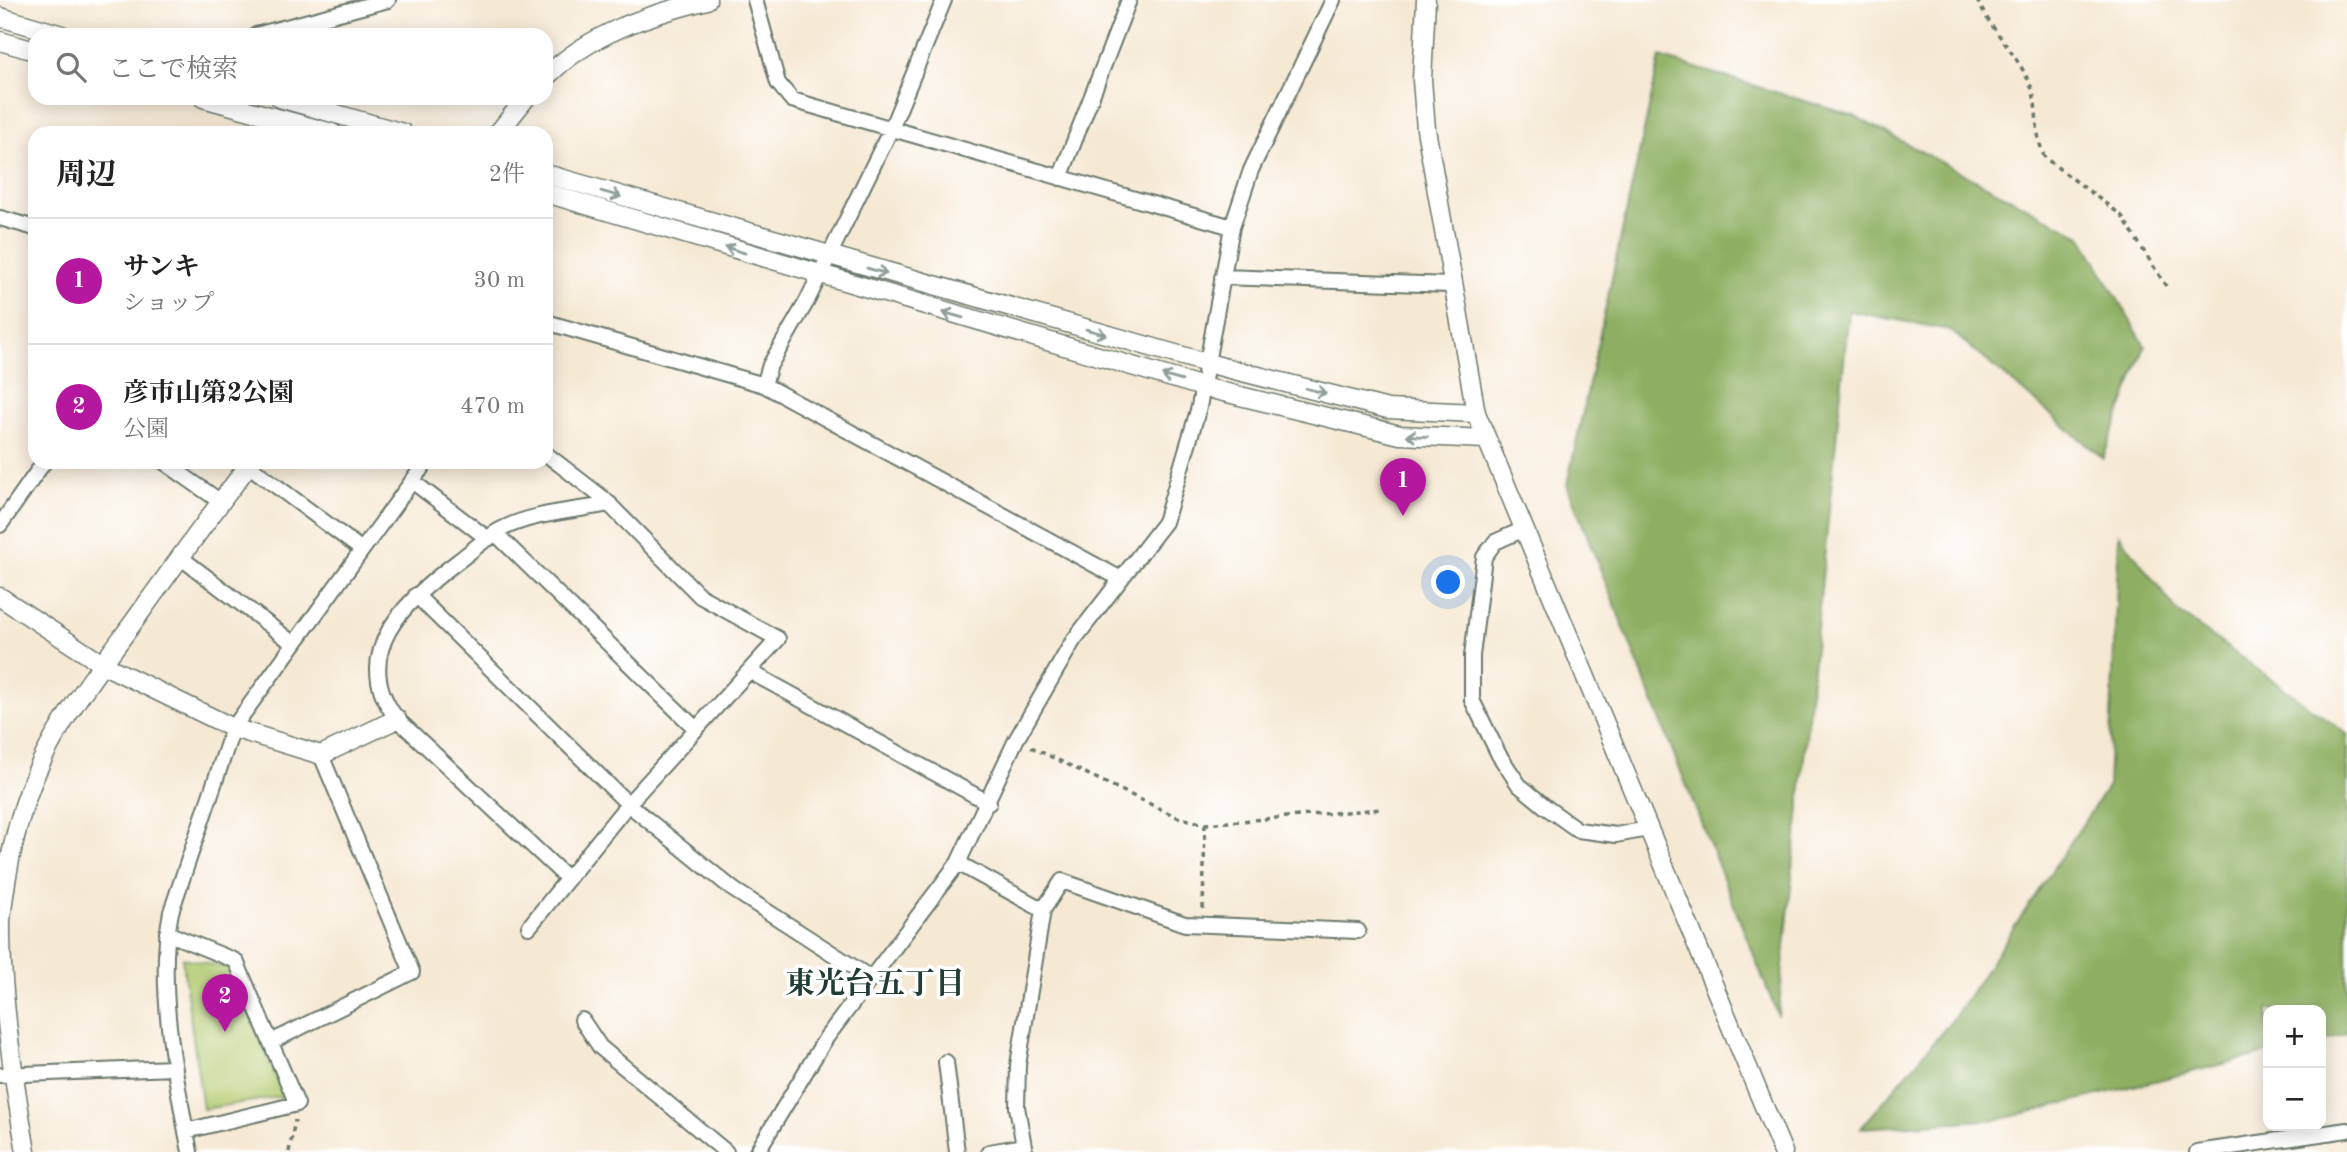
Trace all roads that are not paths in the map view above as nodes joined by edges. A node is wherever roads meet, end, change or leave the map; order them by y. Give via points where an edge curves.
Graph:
1 (388, 0) edge
2 (707, 0) edge
3 (755, 0) edge
4 (944, 0) edge
5 (1129, 0) edge
6 (1333, 0) edge
7 (1426, 0) edge
8 (0, 17) edge
9 (38, 28) edge
10 (282, 28) edge
11 (0, 41) edge
12 (28, 49) edge
13 (553, 72) edge
14 (229, 105) edge
15 (305, 105) edge
16 (520, 105) edge
17 (306, 126) edge
18 (378, 126) edge
19 (504, 126) edge
20 (891, 128) junction
21 (553, 176) edge
22 (1060, 178) junction
23 (553, 195) edge
24 (0, 218) edge
25 (28, 226) edge
26 (1232, 227) junction
27 (828, 257) junction
28 (819, 276) junction
29 (1222, 276) junction
30 (1451, 285) junction
31 (553, 324) edge
32 (1207, 363) junction
33 (764, 385) junction
34 (1203, 387) junction
35 (1476, 413) junction
36 (1485, 439) junction
37 (553, 459) edge
38 (39, 469) edge
39 (174, 469) edge
40 (246, 469) edge
41 (257, 469) edge
42 (421, 469) edge
43 (412, 481) junction
44 (221, 502) junction
45 (610, 504) junction
46 (0, 525) edge
47 (1524, 529) junction
48 (492, 536) junction
49 (362, 550) junction
50 (180, 557) junction
51 (1119, 578) junction
52 (416, 595) junction
53 (0, 597) edge
54 (294, 644) junction
55 (103, 664) junction
56 (749, 671) junction
57 (397, 719) junction
58 (233, 728) junction
59 (696, 729) junction
60 (321, 755) junction
61 (989, 803) junction
62 (628, 804) junction
63 (1648, 828) junction
64 (958, 863) junction
65 (568, 879) junction
66 (1043, 910) junction
67 (529, 927) dead end
68 (1358, 931) dead end
69 (167, 933) junction
70 (872, 979) junction
71 (582, 1020) dead end
72 (271, 1042) junction
73 (946, 1062) dead end
74 (173, 1068) junction
75 (7, 1075) edge
76 (2347, 1130) edge
77 (186, 1131) junction
78 (1024, 1149) edge
79 (2243, 1149) edge
80 (26, 1152) edge
81 (190, 1152) edge
82 (726, 1152) edge
83 (757, 1152) edge
84 (957, 1152) edge
85 (989, 1152) edge
86 (1783, 1152) edge
87 (2197, 1152) edge

1 - 10 street
2 - 13 street via 620,27
3 - 20 street via 778,83 786,96
4 - 20 street
5 - 22 street
6 - 26 street via 1251,170
7 - 30 street via 1422,79 1426,129
8 - 9 street
11 - 12 street
14 - 17 street
15 - 18 street
16 - 19 street
20 - 22 street
20 - 27 street
21 -> 27 street
22 - 26 street
28 -> 23 street
24 - 25 street
26 - 29 street
27 - 28 street
27 -> 32 street
28 - 33 street via 770,365
34 -> 28 street
29 - 30 street
29 - 32 street
30 - 35 street
31 - 33 street
32 - 34 street
32 -> 35 street via 1388,409
33 - 51 street
36 -> 34 street via 1400,435
34 - 51 street via 1165,522
35 - 36 street
36 - 47 street
37 - 45 street
38 - 46 street
39 - 44 street
40 - 44 street
41 - 49 street
42 - 43 street
43 - 48 street
43 - 49 street
44 - 50 street
45 - 48 street via 523,521
45 - 56 street via 700,596 778,639
47 - 63 street
47 - 63 street via 1495,542 1484,557 1472,656 1472,700 1519,786 1547,808 1578,830 1616,835
48 - 52 street
48 - 59 street
49 - 54 street
50 - 54 street
50 - 55 street
51 - 61 street via 1073,641 1016,740
52 - 57 street via 382,643 377,674 386,704
52 - 62 street
53 - 55 street
54 - 58 street
55 - 58 street
55 - 75 street via 37,772 9,867 1,922
56 - 59 street
56 - 61 street
57 - 60 street
57 - 65 street
58 - 60 street
58 - 69 street
59 - 62 street
60 - 72 street via 412,972
61 - 64 street
62 - 65 street
62 - 70 street via 734,890
63 - 86 street
64 - 66 street
64 - 70 street
65 - 67 street
66 - 68 street via 1062,881 1185,923
66 - 78 street via 1018,1065 1017,1107
69 - 72 street via 236,961
69 - 74 street
70 - 83 street via 802,1073
71 - 82 street via 600,1046
72 - 77 street via 297,1104
73 - 84 street
74 - 75 street
74 - 77 street
75 - 80 street
76 - 79 street
77 - 81 street
78 - 85 street
79 - 87 street

